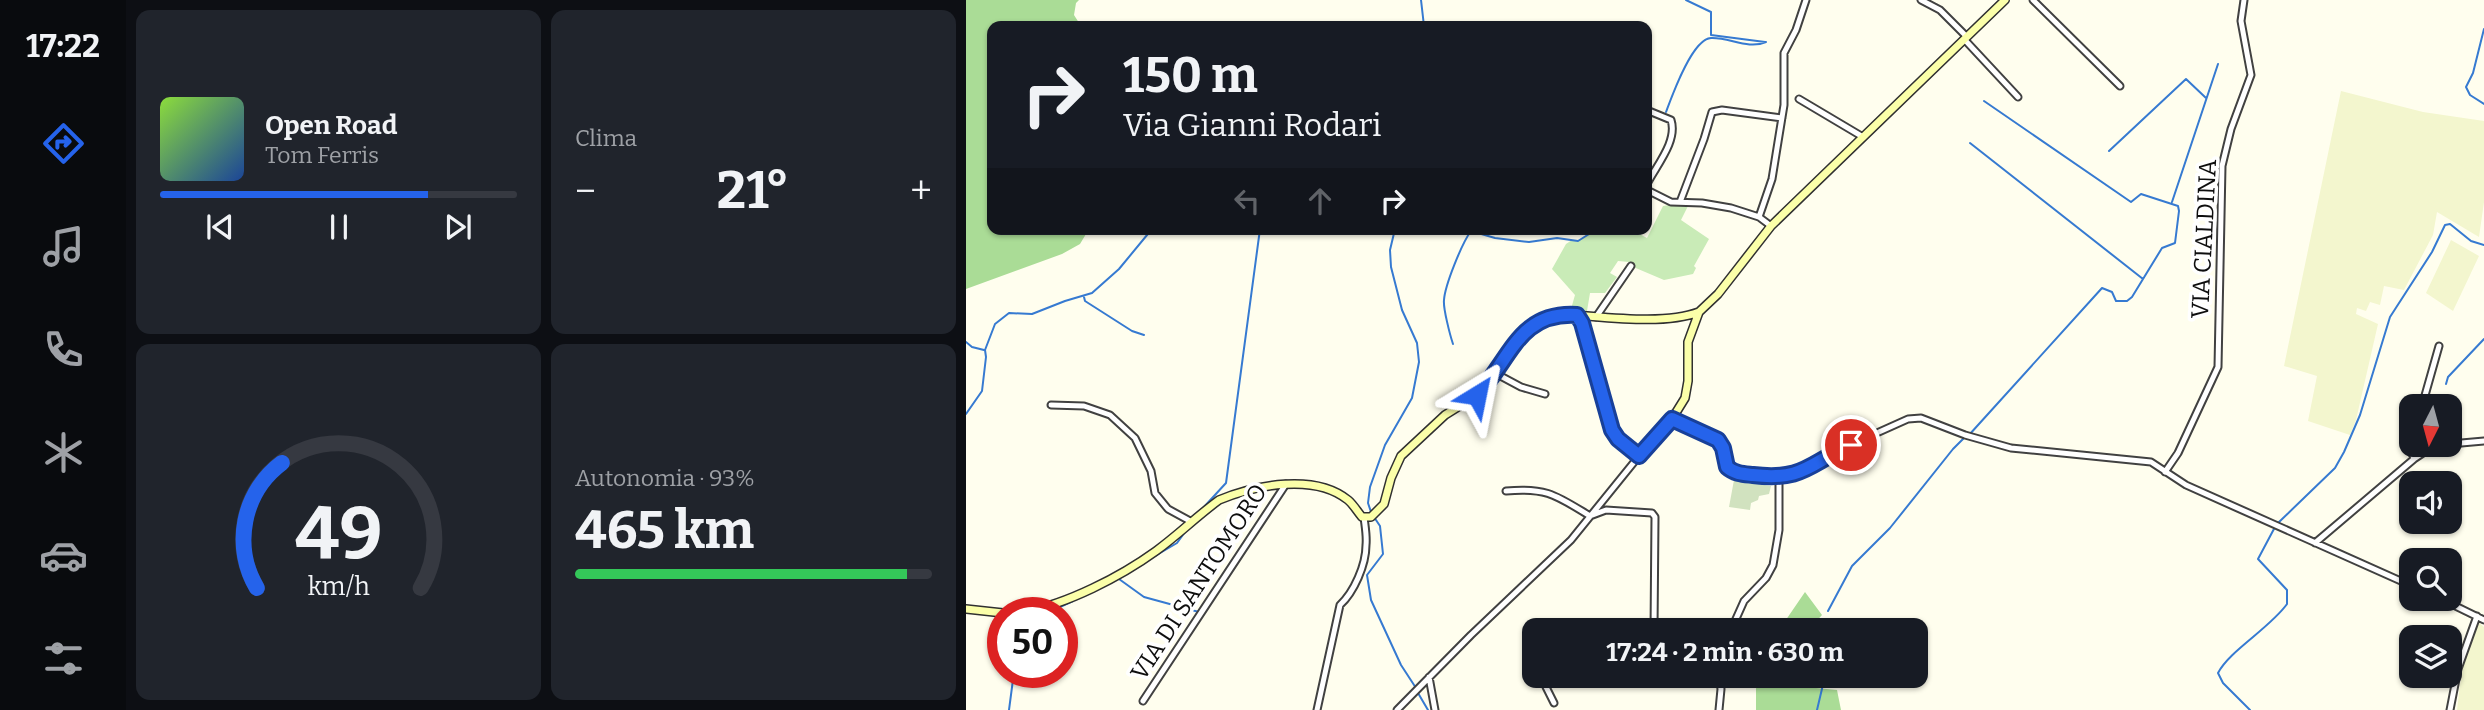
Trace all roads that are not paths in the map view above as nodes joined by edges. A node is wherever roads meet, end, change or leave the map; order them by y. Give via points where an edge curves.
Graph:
1 (1806, 0) edge
2 (1921, 0) edge
3 (2005, 0) edge
4 (2033, 0) edge
5 (2244, 0) edge
6 (1965, 37) junction
7 (2120, 86) dead end
8 (2018, 97) dead end
9 (1799, 99) dead end
10 (1652, 112) edge
11 (1782, 118) junction
12 (1863, 137) junction
13 (1652, 175) edge
14 (1652, 193) edge
15 (1680, 202) junction
16 (1759, 217) junction
17 (1771, 226) junction
18 (1631, 266) dead end
19 (1699, 312) junction
20 (1577, 315) junction
21 (1592, 316) junction
22 (1582, 323) junction
23 (2439, 346) dead end
24 (1493, 372) junction
25 (1545, 394) dead end
26 (2425, 394) edge
27 (1051, 405) dead end
28 (1672, 419) junction
29 (2484, 441) edge
30 (2462, 443) edge
31 (1639, 456) junction
32 (2417, 457) edge
33 (2414, 459) joint
34 (2165, 472) junction
35 (1779, 477) junction
36 (1286, 484) junction
37 (1506, 491) dead end
38 (1371, 515) junction
39 (1590, 516) junction
40 (1191, 521) junction
41 (2315, 543) junction
42 (2399, 580) edge
43 (1069, 597) edge
44 (966, 609) edge
45 (2462, 609) edge
46 (987, 611) edge
47 (2477, 616) junction
48 (1654, 618) edge
49 (1736, 618) edge
50 (2484, 620) edge
51 (1429, 677) junction
52 (1546, 688) edge
53 (1721, 688) edge
54 (1143, 701) dead end
55 (1554, 703) dead end
56 (1317, 710) edge
57 (1397, 710) edge
58 (1435, 710) edge
59 (1719, 710) edge
60 (2450, 710) edge

1 - 11 street via 1783,55
2 - 6 street via 1940,10
3 - 6 main road
4 - 7 street
5 - 34 street, VIA CIALDINA via 2241,21 2252,75 2222,166 2218,367
6 - 8 street
6 - 12 main road
9 - 12 street
10 - 13 street via 1671,120 1673,128
11 - 15 street via 1712,112
11 - 16 street via 1772,179
12 - 17 main road
14 - 15 street via 1665,201
15 - 16 street via 1716,205
16 - 17 street
17 - 19 main road
18 - 21 street
19 - 21 main road via 1673,317
19 - 28 main road via 1688,342 1686,395
20 - 21 main road
20 - 22 main road
20 - 24 main road via 1558,314 1542,320 1521,337
21 - 22 main road
22 - 31 main road via 1612,430
23 - 26 street
24 - 25 street
24 - 38 main road via 1477,395 1445,415 1401,456 1386,501
27 - 40 street, VIA DI SANTOMORO via 1084,405 1110,415 1135,438 1156,493 1168,509
28 - 31 main road
28 - 35 street via 1718,440 1729,470
29 - 30 street
31 - 39 street
32 - 33 street
33 - 41 street
34 - 35 street via 2151,462 2011,448 1914,418 1830,454 1801,473
34 - 41 street
35 - 49 street via 1779,530 1773,565
36 - 38 main road, VIA DI SANTOMORO via 1326,489
36 - 40 main road, VIA DI SANTOMORO via 1230,495
36 - 54 street, VIA DI SANTOMORO
37 - 39 street via 1546,491
38 - 56 street via 1364,556 1349,596 1340,605
39 - 48 street via 1614,509 1656,517
39 - 51 street via 1571,540
40 - 43 main road, VIA DI SANTOMORO via 1154,552
41 - 42 street
44 - 46 main road
45 - 47 street
47 - 50 street
47 - 60 street via 2458,668
51 - 57 street
51 - 58 street
52 - 55 street
53 - 59 street

